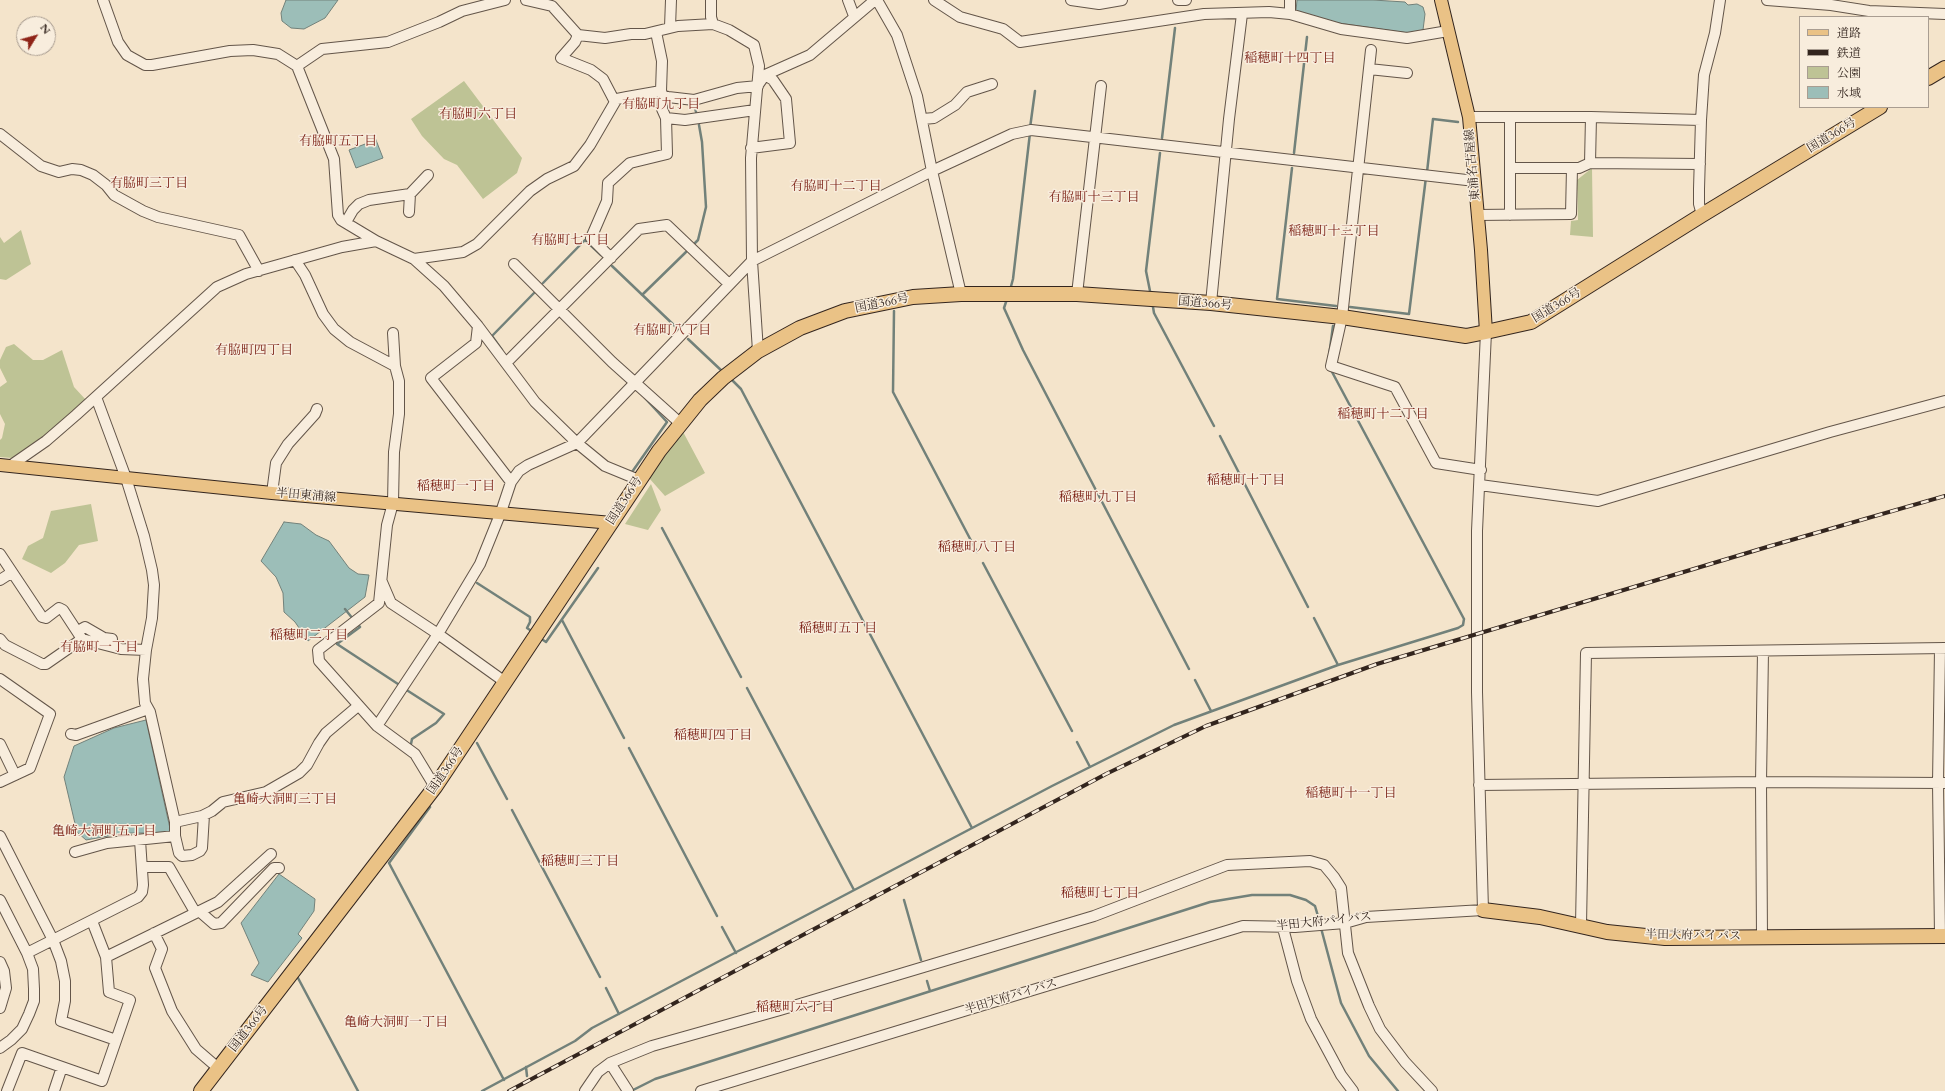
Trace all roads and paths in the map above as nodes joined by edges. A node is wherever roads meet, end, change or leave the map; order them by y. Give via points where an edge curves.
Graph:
1 (103, 0) edge
2 (505, 0) edge
3 (526, 0) edge
4 (671, 0) edge
5 (711, 0) edge
6 (848, 0) edge
7 (876, 0) edge
8 (934, 0) edge
9 (1071, 0) edge
10 (1122, 0) edge
11 (1178, 0) edge
12 (1186, 0) edge
13 (1290, 0) edge
14 (1720, 0) edge
15 (1767, 0) edge
16 (1440, 1) edge
17 (1793, 2) edge
18 (1242, 14) junction
19 (1290, 14) junction
20 (1945, 14) edge
21 (854, 16) junction
22 (713, 24) junction
23 (670, 28) junction
24 (656, 32) junction
25 (1448, 32) junction
26 (578, 36) junction
27 (1372, 50) dead end
28 (297, 66) junction
29 (1945, 68) edge
30 (1369, 69) junction
31 (1407, 74) dead end
32 (765, 75) junction
33 (1929, 77) edge
34 (992, 84) dead end
35 (758, 86) junction
36 (1102, 86) dead end
37 (662, 93) junction
38 (615, 102) junction
39 (1878, 108) edge
40 (755, 110) junction
41 (1470, 117) junction
42 (1591, 117) junction
43 (666, 118) junction
44 (1510, 118) junction
45 (923, 119) junction
46 (1701, 120) junction
47 (0, 134) edge
48 (1095, 138) junction
49 (751, 148) junction
50 (1226, 152) junction
51 (1590, 162) junction
52 (1700, 164) junction
53 (1358, 168) junction
54 (1510, 168) junction
55 (1572, 168) junction
56 (932, 171) junction
57 (428, 175) dead end
58 (1475, 181) junction
59 (410, 194) junction
60 (409, 212) dead end
61 (1477, 215) junction
62 (1510, 215) junction
63 (1702, 215) junction
64 (346, 222) junction
65 (376, 240) junction
66 (611, 258) junction
67 (414, 259) junction
68 (295, 260) junction
69 (752, 261) junction
70 (514, 264) dead end
71 (259, 271) junction
72 (729, 284) junction
73 (961, 294) junction
74 (1077, 294) junction
75 (1211, 304) junction
76 (560, 310) junction
77 (1342, 317) junction
78 (478, 326) junction
79 (1486, 332) junction
80 (393, 333) dead end
81 (758, 351) junction
82 (508, 360) junction
83 (395, 366) junction
84 (635, 383) junction
85 (96, 397) junction
86 (1945, 401) edge
87 (317, 409) dead end
88 (680, 423) junction
89 (579, 440) junction
90 (5, 466) edge
91 (1480, 470) junction
92 (126, 478) junction
93 (639, 480) junction
94 (511, 482) junction
95 (1480, 485) junction
96 (272, 493) junction
97 (393, 503) junction
98 (501, 512) junction
99 (612, 522) junction
100 (0, 554) edge
101 (11, 572) junction
102 (0, 580) edge
103 (381, 580) junction
104 (438, 634) junction
105 (80, 635) junction
106 (0, 639) edge
107 (112, 639) dead end
108 (1943, 648) edge
109 (146, 650) junction
110 (1763, 651) junction
111 (0, 679) edge
112 (505, 682) junction
113 (358, 706) junction
114 (148, 709) junction
115 (377, 726) junction
116 (71, 734) dead end
117 (0, 744) edge
118 (15, 774) junction
119 (0, 782) edge
120 (1761, 782) junction
121 (1941, 783) edge
122 (1584, 784) junction
123 (1479, 785) junction
124 (435, 787) junction
125 (204, 815) junction
126 (175, 822) junction
127 (0, 836) edge
128 (175, 836) junction
129 (140, 840) junction
130 (75, 852) dead end
131 (271, 854) dead end
132 (142, 868) junction
133 (279, 868) dead end
134 (0, 900) edge
135 (1483, 910) junction
136 (197, 911) junction
137 (92, 921) junction
138 (1343, 923) junction
139 (1581, 925) junction
140 (1284, 928) junction
141 (154, 933) junction
142 (1943, 936) edge
143 (1762, 937) junction
144 (53, 940) junction
145 (27, 953) junction
146 (106, 957) junction
147 (0, 962) edge
148 (0, 1008) edge
149 (11, 1040) junction
150 (116, 1040) junction
151 (0, 1048) edge
152 (22, 1053) junction
153 (610, 1063) junction
154 (62, 1067) junction
155 (218, 1068) junction
156 (102, 1081) junction
157 (716, 1089) edge
158 (7, 1091) edge
159 (54, 1091) edge
160 (98, 1091) edge
161 (200, 1091) edge
162 (585, 1091) edge
163 (628, 1091) edge
164 (701, 1091) edge
165 (1353, 1091) edge
166 (1432, 1091) edge

1 - 28 street via 118,42 128,55 145,65 152,66 230,51 253,50 278,54
2 - 28 street via 462,11 388,42 322,49
3 - 26 street via 552,6
4 - 23 street
5 - 22 street
6 - 21 street
7 - 21 street
7 - 45 street via 898,35
8 - 18 street via 960,17 1002,29 1020,42 1170,18 1204,14
9 - 10 street via 1099,4
11 - 12 street
13 - 19 street
14 - 46 street via 1704,75
15 - 17 street
16 - 25 main road, 東浦名古屋線
17 - 20 street via 1869,11
18 - 19 street
18 - 50 street
19 - 25 street via 1333,27 1407,38
21 - 32 street via 810,54
22 - 23 street
22 - 35 street via 754,45 759,66
23 - 24 street
24 - 26 street via 605,38
24 - 37 street via 662,61
25 - 41 main road, 東浦名古屋線
26 - 38 street via 561,58 591,70 603,79
27 - 30 street
28 - 64 street via 334,159 338,215
29 - 33 highway
30 - 31 street
30 - 53 street
32 - 35 street
32 - 49 street via 773,80 786,99 790,143
34 - 45 street via 967,92 955,105 934,118
35 - 37 street via 737,88 694,100
35 - 40 street
36 - 48 street
37 - 38 street via 626,97
37 - 43 street via 662,109
38 - 67 street via 590,145 574,166 547,179 530,191 477,244 463,252
39 - 63 highway, 国道366号
40 - 43 street via 685,120
40 - 49 street
41 - 44 street
41 - 58 main road, 東浦名古屋線
42 - 44 street
42 - 46 street
42 - 51 street
43 - 66 street via 667,154 630,163 608,183 607,201 591,238
44 - 54 street
45 - 56 street
46 - 52 street
47 - 71 street via 42,166 59,172 72,169 87,173 106,185 114,195 143,212 238,235
48 - 50 street
48 - 56 street via 1031,130 1018,132
48 - 74 street
49 - 69 street
50 - 53 street
50 - 75 street
51 - 52 street
51 - 55 street via 1579,168
52 - 63 street via 1699,204
53 - 58 street
53 - 77 street
54 - 55 street
54 - 62 street
55 - 62 street via 1571,214
56 - 69 street
56 - 73 street
57 - 59 street
58 - 61 main road, 東浦名古屋線
59 - 60 street
59 - 64 street via 369,200 359,204
61 - 62 street
61 - 79 main road, 東浦名古屋線
63 - 79 highway, 国道366号 via 1531,322
64 - 65 street
65 - 67 street
65 - 68 street
66 - 72 street via 639,229 667,225
66 - 76 street
67 - 78 street via 444,286
68 - 71 street
68 - 83 street via 323,314 334,329 350,342
69 - 72 street
69 - 81 street
70 - 76 street
71 - 85 street via 229,280 217,287
72 - 84 street
73 - 74 highway, 国道366号
73 - 81 highway, 国道366号 via 913,297 845,311 800,328
74 - 75 highway, 国道366号
75 - 77 highway, 国道366号
76 - 82 street
76 - 84 street
77 - 79 highway, 国道366号 via 1466,336
77 - 91 street via 1331,366 1395,387 1436,463
78 - 82 street
78 - 94 street via 476,343 431,378
79 - 91 street
80 - 83 street
81 - 88 highway, 国道366号 via 727,375
82 - 89 street via 535,402
83 - 97 street via 399,381 399,414 394,452
84 - 88 street
84 - 89 street
85 - 90 street via 46,441
85 - 92 street
86 - 95 street via 1830,432 1598,501
87 - 96 street via 276,463
88 - 93 highway, 国道366号
89 - 93 street via 605,466
89 - 94 street via 528,465
90 - 92 main road, 半田東浦線
91 - 95 street
92 - 96 main road, 半田東浦線
92 - 109 street via 144,536 154,585 152,618
93 - 99 highway, 国道366号
94 - 98 street
95 - 123 street
96 - 97 main road, 半田東浦線
97 - 98 main road, 半田東浦線
97 - 103 street via 387,525
98 - 99 main road, 半田東浦線
98 - 104 street via 480,564
99 - 112 highway, 国道366号
100 - 101 street
101 - 102 street
101 - 105 street via 42,617 46,618 60,608
103 - 104 street via 391,604
103 - 113 street via 379,603 318,650 318,661
104 - 112 street
104 - 115 street
105 - 106 street via 46,664 5,645
105 - 107 street via 85,627 104,638
105 - 109 street via 121,649
108 - 110 street
108 - 121 street
109 - 114 street via 143,678 145,703
110 - 120 street
110 - 122 street via 1586,653
111 - 118 street via 50,714 30,768
112 - 124 highway, 国道366号
113 - 115 street
113 - 125 street via 326,733 307,765 299,773 266,792 223,802
114 - 116 street
114 - 126 street
115 - 124 street via 415,754
117 - 118 street
118 - 119 street
120 - 121 street
120 - 122 street
120 - 143 street
121 - 142 street
122 - 123 street
122 - 139 street
123 - 135 street
124 - 155 highway, 国道366号
125 - 126 street
125 - 128 street via 200,851 182,856 176,845
126 - 128 street
127 - 144 street
128 - 129 street
129 - 130 street via 107,842
129 - 132 street
131 - 136 street via 225,897
132 - 136 street via 169,866
132 - 137 street via 142,892 138,897
133 - 136 street via 274,868 221,923 214,924
134 - 145 street
135 - 138 street, 半田大府パイパス via 1366,917
135 - 139 highway, 半田大府パイパス
136 - 141 street
137 - 144 street
137 - 146 street
138 - 140 street, 半田大府パイパス
138 - 153 street via 1340,888 1324,865 1310,861 1227,865 1094,916 652,1046
138 - 166 street via 1348,954 1380,1029
139 - 143 highway, 半田大府パイパス via 1608,932 1665,938
140 - 157 street, 半田大府パイパス via 1243,926
140 - 165 street via 1297,981 1311,1019 1341,1075
141 - 146 street
141 - 155 street via 162,949 155,968 172,1011 196,1049
142 - 143 highway, 半田大府パイパス
144 - 145 street
144 - 150 street via 65,981 61,1021
145 - 149 street via 33,969 34,1001 22,1029
146 - 150 street via 109,992 130,1000
147 - 148 street via 6,988
149 - 151 street
149 - 152 street
150 - 156 street
152 - 154 street
152 - 158 street
153 - 162 street via 598,1072
153 - 163 street
154 - 156 street
154 - 159 street
155 - 161 highway, 国道366号
156 - 160 street
157 - 164 street, 半田大府パイパス

